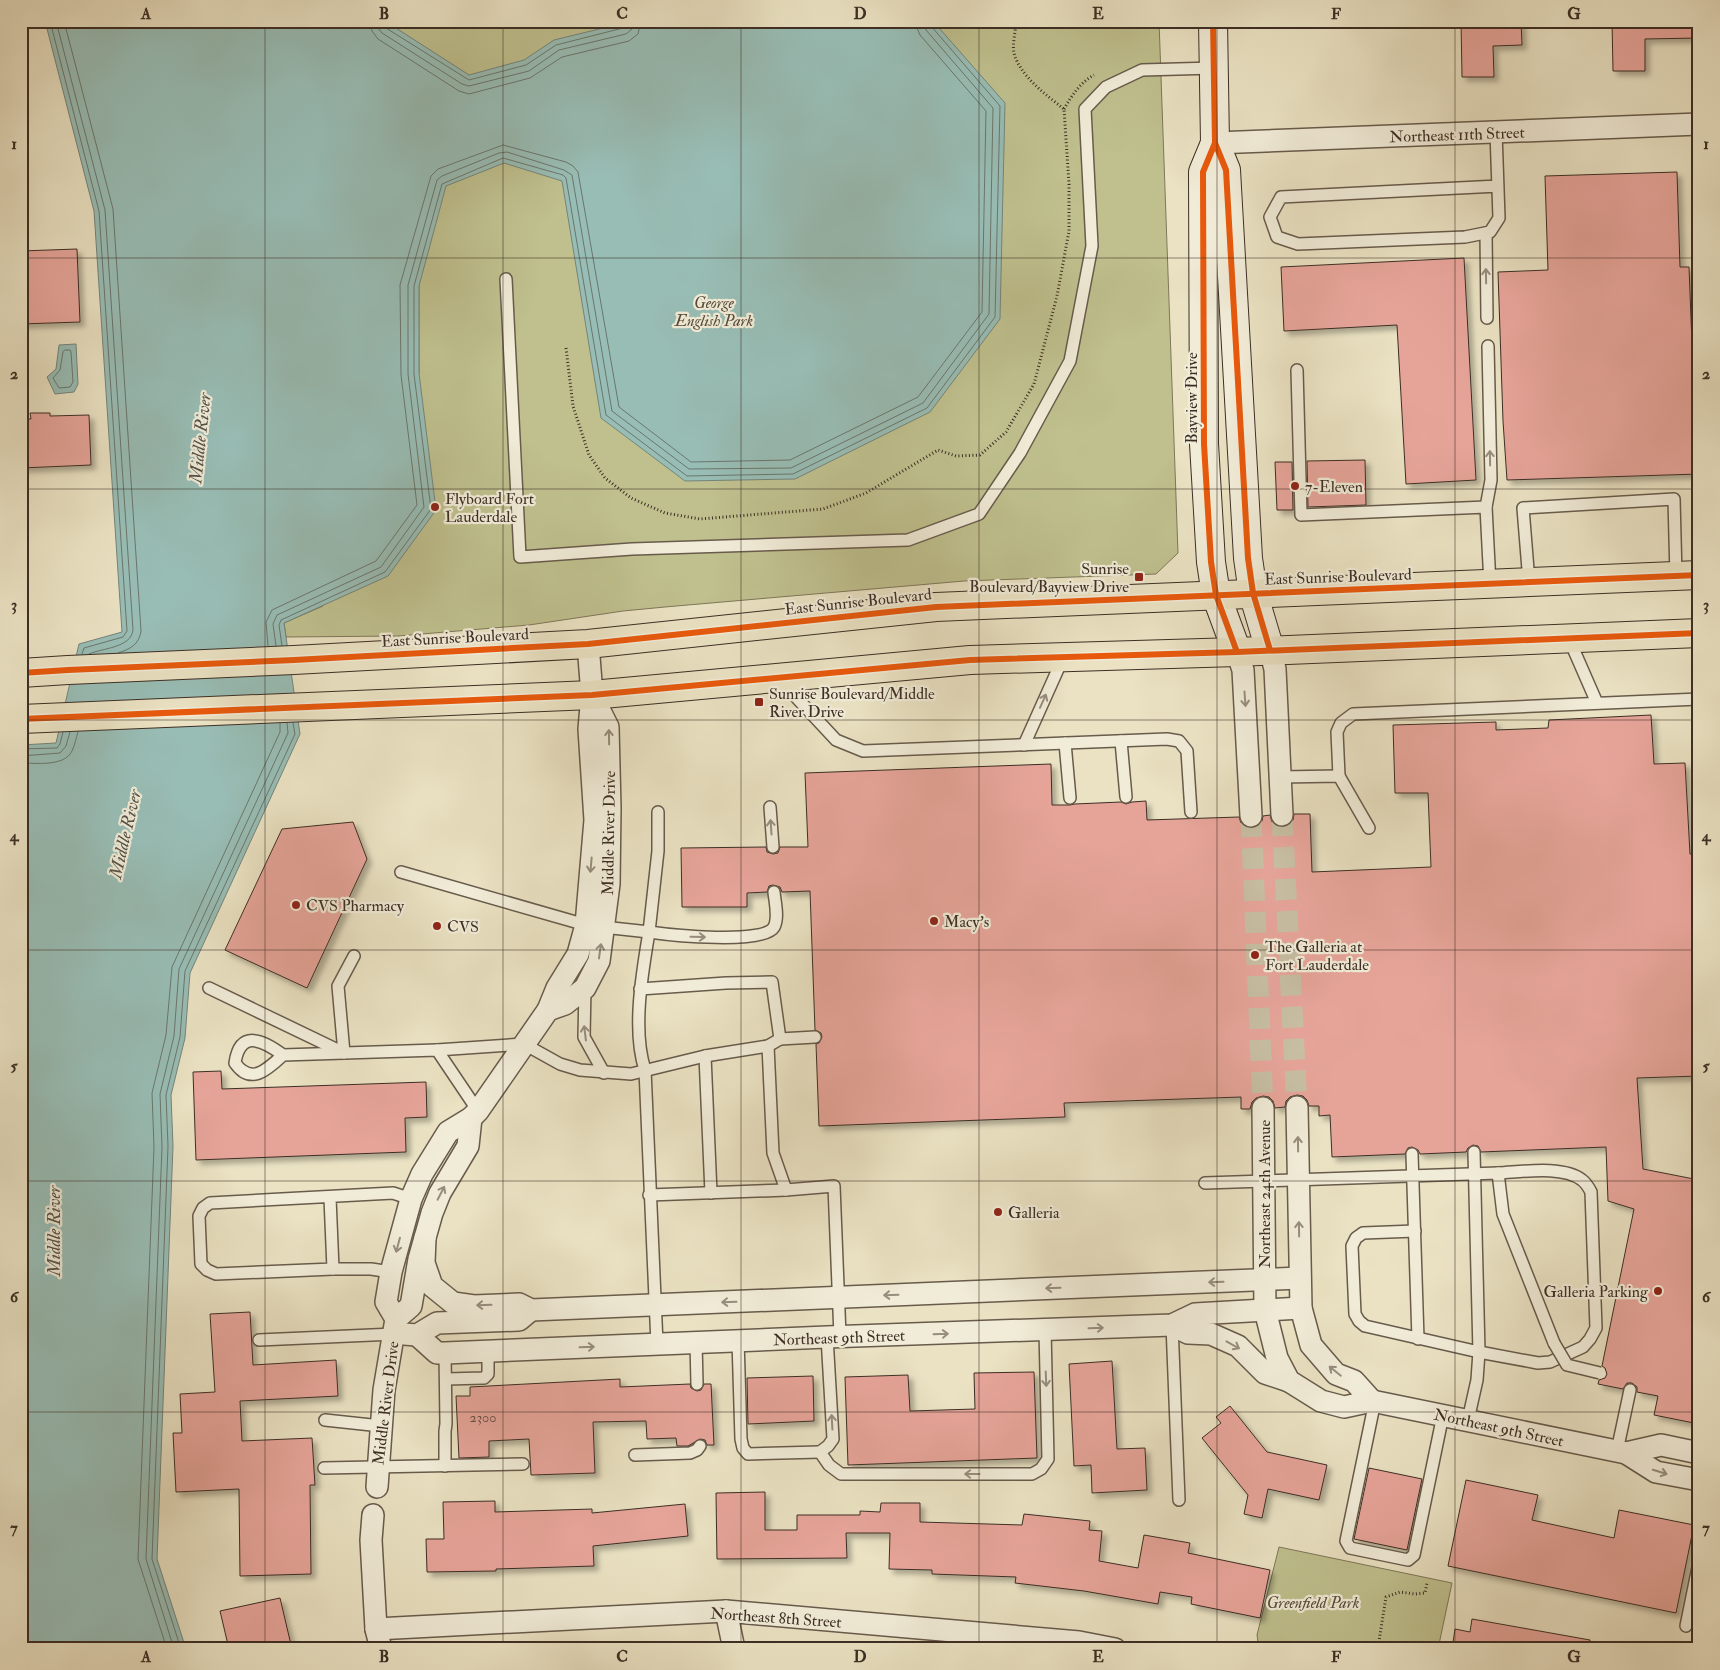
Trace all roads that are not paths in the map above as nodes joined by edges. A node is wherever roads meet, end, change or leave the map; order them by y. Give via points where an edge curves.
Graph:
1 (1213, 21) edge
2 (1214, 68) junction
3 (1699, 124) edge
4 (1496, 132) junction
5 (1215, 142) junction
6 (1498, 186) junction
7 (1486, 233) junction
8 (506, 278) dead end
9 (1487, 318) dead end
10 (1488, 346) dead end
11 (1296, 370) dead end
12 (1486, 507) junction
13 (1692, 574) edge
14 (1529, 582) junction
15 (1490, 584) junction
16 (1253, 593) junction
17 (1216, 595) junction
18 (1699, 632) edge
19 (1569, 638) junction
20 (588, 644) junction
21 (1270, 650) junction
22 (1237, 652) junction
23 (1063, 658) junction
24 (21, 673) edge
25 (777, 677) junction
26 (592, 695) junction
27 (1699, 699) edge
28 (1597, 703) junction
29 (21, 719) edge
30 (1121, 741) junction
31 (1065, 743) junction
32 (1024, 745) junction
33 (1339, 776) junction
34 (1281, 777) junction
35 (1070, 798) dead end
36 (1126, 798) dead end
37 (770, 807) dead end
38 (658, 812) dead end
39 (1191, 812) dead end
40 (1282, 815) tunnel mouth
41 (1251, 816) tunnel mouth
42 (1369, 828) dead end
43 (773, 847) dead end
44 (401, 872) dead end
45 (774, 892) dead end
46 (595, 926) junction
47 (649, 932) junction
48 (354, 956) dead end
49 (209, 988) dead end
50 (585, 988) junction
51 (640, 989) junction
52 (548, 1010) junction
53 (815, 1037) dead end
54 (780, 1039) junction
55 (524, 1044) junction
56 (768, 1046) junction
57 (437, 1050) junction
58 (344, 1053) junction
59 (283, 1055) dead end
60 (705, 1056) junction
61 (645, 1070) junction
62 (604, 1072) junction
63 (1297, 1107) tunnel mouth
64 (1263, 1108) tunnel mouth
65 (475, 1114) junction
66 (1474, 1152) dead end
67 (1412, 1154) dead end
68 (1498, 1173) junction
69 (1474, 1174) junction
70 (1413, 1176) junction
71 (1298, 1181) junction
72 (1263, 1182) junction
73 (1205, 1183) dead end
74 (786, 1190) junction
75 (710, 1193) junction
76 (650, 1195) junction
77 (330, 1198) junction
78 (411, 1198) junction
79 (1415, 1231) junction
80 (425, 1238) junction
81 (333, 1269) junction
82 (390, 1272) junction
83 (1300, 1278) junction
84 (1264, 1280) junction
85 (838, 1297) junction
86 (655, 1305) junction
87 (1301, 1308) junction
88 (531, 1310) junction
89 (1265, 1310) junction
90 (1172, 1326) junction
91 (395, 1327) junction
92 (1045, 1330) junction
93 (417, 1335) junction
94 (833, 1336) junction
95 (1418, 1339) junction
96 (259, 1340) dead end
97 (738, 1340) junction
98 (696, 1342) junction
99 (657, 1344) junction
100 (488, 1351) junction
101 (1479, 1352) junction
102 (445, 1353) junction
103 (1600, 1373) dead end
104 (446, 1379) junction
105 (1289, 1381) junction
106 (697, 1384) dead end
107 (1630, 1390) dead end
108 (1373, 1401) junction
109 (1443, 1415) junction
110 (325, 1420) dead end
111 (1468, 1420) junction
112 (381, 1426) junction
113 (700, 1446) dead end
114 (820, 1452) junction
115 (1621, 1452) junction
116 (1699, 1453) edge
117 (635, 1455) dead end
118 (523, 1464) dead end
119 (445, 1466) junction
120 (324, 1468) dead end
121 (377, 1477) junction
122 (1699, 1480) edge
123 (1179, 1500) dead end
124 (373, 1515) dead end
125 (1699, 1562) edge
126 (726, 1610) junction
127 (1686, 1626) dead end
128 (379, 1639) edge
129 (734, 1649) edge
130 (1115, 1649) edge

1 - 2 street, Bayview Drive
2 - 5 street, Bayview Drive
2 - 8 lane via 1142,70 1106,88 1085,109 1092,246 1070,361 1020,453 979,514 908,540 632,549 520,557
3 - 4 street, Northeast 11th Street
4 - 5 street, Northeast 11th Street
4 - 6 lane
5 - 16 street, Bayview Drive via 1226,170 1247,548
5 - 17 street, Bayview Drive via 1203,172 1204,444
6 - 7 lane via 1499,218
6 - 7 lane via 1281,197 1270,216 1277,237 1298,244 1465,237
9 -> 7 lane
12 -> 10 lane via 1491,480
11 - 12 lane via 1301,515
12 - 15 lane
13 - 14 main road, East Sunrise Boulevard
13 - 14 lane via 1674,499 1523,508
14 - 15 main road, East Sunrise Boulevard
15 - 16 main road, East Sunrise Boulevard
16 - 17 main road, East Sunrise Boulevard
16 - 21 street, Bayview Drive
17 - 20 main road, East Sunrise Boulevard via 936,607
17 - 22 street, Bayview Drive
18 - 19 main road
19 - 21 main road
19 - 28 lane
20 - 24 main road, East Sunrise Boulevard
20 - 26 street, Middle River Drive
21 - 22 main road
21 - 34 street via 1275,669
22 - 23 main road
22 -> 41 street via 1243,670
23 - 25 main road via 970,660
32 -> 23 lane
25 - 26 main road
25 - 32 lane via 836,740 863,751
26 - 29 main road
26 - 46 street, Middle River Drive via 608,728 610,808 609,884
27 - 28 lane
28 - 33 lane via 1353,714 1341,723 1337,732
30 - 31 lane
30 - 36 lane
30 - 39 lane via 1179,741 1187,751
31 - 32 lane
31 - 35 lane
33 - 34 lane
33 - 42 lane
34 - 40 street
43 -> 37 lane
38 - 47 lane via 658,851
44 - 46 lane
47 -> 45 lane via 694,938 766,934 776,921
46 - 47 lane
50 -> 46 street, Middle River Drive via 599,961
46 - 52 street, Middle River Drive via 557,988
47 - 51 lane
48 - 58 lane via 338,986
49 - 58 lane
50 - 52 street, Middle River Drive via 565,1004
62 -> 50 lane via 584,1037
51 - 54 lane via 772,982
51 - 61 lane via 640,1055
52 - 55 street, Middle River Drive
53 - 54 lane
54 - 56 lane
55 - 57 lane
55 - 62 lane via 560,1064
55 - 65 street, Middle River Drive
56 - 60 lane
56 - 74 lane via 773,1153
57 - 58 lane
57 - 65 lane
58 - 59 lane
60 - 61 lane
60 - 75 lane
61 - 62 lane via 631,1074
61 - 76 lane
71 -> 63 street, Northeast 24th Avenue
64 - 72 street, Northeast 24th Avenue
65 - 78 street, Middle River Drive via 448,1132
80 -> 65 street, Middle River Drive via 440,1193 468,1146
66 - 69 lane
67 - 70 lane
68 - 69 lane
68 - 101 lane via 1570,1173 1583,1180 1592,1192 1596,1328 1583,1347 1550,1362 1538,1363
68 - 103 lane, bridge via 1503,1214 1554,1343 1567,1365
69 - 70 lane
69 - 101 lane
70 - 71 lane
70 - 79 lane
71 - 72 lane
83 -> 71 street, Northeast 24th Avenue
72 - 73 lane
72 - 84 street, Northeast 24th Avenue
74 - 75 lane
74 - 85 lane via 834,1186
75 - 76 lane
76 - 86 lane
77 - 78 lane via 393,1193
77 - 81 lane
77 - 81 lane via 210,1203 199,1216 201,1264 216,1274
78 -> 82 street, Middle River Drive
79 - 95 lane
79 - 95 lane via 1363,1233 1352,1246 1355,1314 1359,1321 1365,1326
88 -> 80 street via 519,1304 474,1306 453,1303 432,1286 424,1263
80 - 91 street, Middle River Drive via 411,1306
81 - 82 lane
82 - 91 street, Middle River Drive via 386,1302
83 - 84 street
83 - 87 street
84 -> 85 street
84 - 89 street
85 -> 86 street
85 - 94 lane
86 - 88 street
86 - 99 lane
87 - 89 street, Northeast 9th Street
108 -> 87 street via 1354,1381 1336,1374 1311,1345
88 - 93 street via 519,1320 437,1323
89 - 90 street, Northeast 9th Street via 1195,1314
89 - 105 street via 1277,1358
92 -> 90 street, Northeast 9th Street
90 -> 105 street, Northeast 9th Street via 1188,1334 1211,1334 1238,1346 1265,1372
90 - 123 lane
91 - 93 street
91 - 96 lane
91 - 112 street, Middle River Drive
94 -> 92 street, Northeast 9th Street
92 -> 114 lane via 1048,1459 1041,1469 1032,1474 841,1474
93 - 102 street via 437,1353
94 - 97 street, Northeast 9th Street
114 -> 94 lane via 833,1440
95 - 101 lane
97 - 98 street, Northeast 9th Street
97 - 114 lane via 743,1448 748,1454
98 - 99 street, Northeast 9th Street
98 - 106 lane
100 -> 99 street, Northeast 9th Street
100 - 102 street, Northeast 9th Street
100 - 104 lane via 488,1374 484,1378
101 - 111 lane
102 - 104 lane
104 - 119 lane
105 - 108 street, Northeast 9th Street via 1321,1401 1344,1407
107 - 115 lane
108 - 109 street, Northeast 9th Street
108 - 109 lane via 1346,1541 1350,1548 1408,1560 1414,1555
109 - 111 street, Northeast 9th Street
110 - 112 lane
111 - 115 street, Northeast 9th Street
112 - 121 street, Middle River Drive
113 - 117 lane via 690,1453
115 - 116 street, Northeast 9th Street via 1661,1445
115 -> 122 street, Northeast 9th Street via 1656,1472
118 - 119 lane
119 - 121 lane
120 - 121 lane
124 - 128 street via 371,1540
125 - 127 lane
126 - 128 street, Northeast 8th Street
126 - 129 street
126 - 130 street, Northeast 8th Street via 1079,1642

